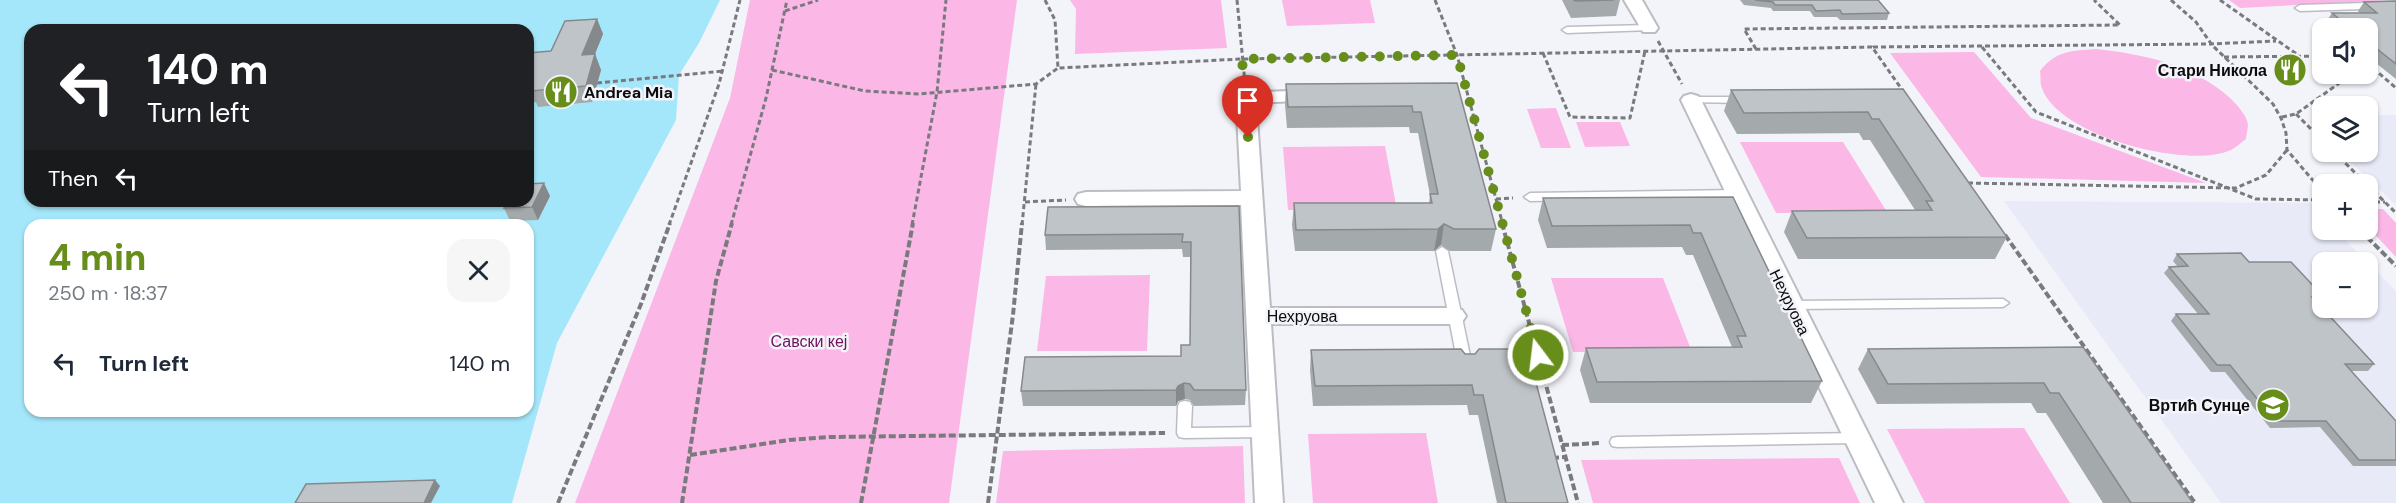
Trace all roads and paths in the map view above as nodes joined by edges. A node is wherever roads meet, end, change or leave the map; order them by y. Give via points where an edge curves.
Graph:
1 (740, 0) edge
2 (787, 0) edge
3 (818, 0) edge
4 (946, 0) edge
5 (1045, 0) edge
6 (1237, 0) edge
7 (1435, 0) edge
8 (1633, 0) edge
9 (2094, 0) edge
10 (2171, 0) edge
11 (2220, 0) edge
12 (2396, 5) edge
13 (2301, 8) dead end
14 (785, 11) junction
15 (1649, 28) junction
16 (1567, 30) dead end
17 (2276, 41) junction
18 (2210, 44) junction
19 (1982, 46) junction
20 (1872, 47) junction
21 (1756, 49) junction
22 (1663, 50) junction
23 (1645, 51) junction
24 (1543, 53) junction
25 (1457, 55) junction
26 (2298, 56) junction
27 (2312, 56) edge
28 (2224, 57) junction
29 (1242, 59) junction
30 (1058, 68) junction
31 (772, 70) junction
32 (723, 71) junction
33 (2378, 72) edge
34 (597, 83) dead end
35 (1036, 84) junction
36 (2338, 84) edge
37 (2396, 88) edge
38 (937, 92) junction
39 (1334, 96) edge
40 (1906, 96) edge
41 (1246, 97) junction
42 (1691, 100) junction
43 (1757, 100) edge
44 (2296, 114) junction
45 (2282, 117) junction
46 (2312, 130) edge
47 (2287, 150) junction
48 (2344, 162) edge
49 (1961, 173) edge
50 (2312, 179) edge
51 (1968, 183) junction
52 (2229, 188) junction
53 (1974, 192) edge
54 (1737, 194) junction
55 (1530, 197) dead end
56 (1251, 198) junction
57 (1086, 199) joint
58 (2312, 200) edge
59 (1025, 202) junction
60 (2378, 202) edge
61 (2386, 202) junction
62 (2396, 213) edge
63 (2000, 227) edge
64 (2370, 240) edge
65 (1443, 251) dead end
66 (2396, 266) edge
67 (2003, 303) dead end
68 (1791, 305) junction
69 (1258, 316) junction
70 (1454, 316) junction
71 (1466, 369) edge
72 (1185, 406) dead end
73 (1265, 432) junction
74 (1184, 433) junction
75 (874, 436) junction
76 (997, 436) junction
77 (1858, 438) junction
78 (1617, 442) joint
79 (1562, 445) junction
80 (690, 454) junction
81 (1545, 458) edge
82 (1566, 458) junction
83 (558, 503) edge
84 (682, 503) edge
85 (861, 503) edge
86 (988, 503) edge
87 (1269, 503) edge
88 (1578, 503) edge
89 (1889, 503) edge
90 (2195, 503) edge

1 - 32 path
2 - 14 path
3 - 14 path
4 - 38 path
5 - 30 path via 1055,20
6 - 29 path
7 - 25 path
8 - 15 street
9 - 21 path via 2120,25 1744,30
10 - 18 path via 2198,24
11 - 17 path
12 - 13 lane
14 - 31 path
15 - 16 lane
15 - 22 path
17 - 18 path
17 - 26 path
18 - 19 path
18 - 28 path
19 - 20 path
19 - 52 path via 2036,112
20 - 21 path
20 - 40 path
21 - 22 path
22 - 23 path
22 - 42 path
23 - 24 path
23 - 24 path via 1630,118 1570,117
24 - 25 path
25 - 29 path
25 - 79 path
26 - 27 path
26 - 28 path
28 - 45 path via 2261,90
29 - 30 path
29 - 41 path
30 - 35 path
31 - 38 path via 866,91
31 - 80 path via 716,281
32 - 34 path
32 - 83 path via 641,304
33 - 37 path
35 - 38 path
35 - 59 path
36 - 44 path
38 - 75 path
39 - 41 street
41 - 56 street, Нехруова
42 - 43 lane
42 - 54 street, Нехруова
44 - 45 path
44 - 46 path
45 - 47 path via 2289,135
47 - 50 path
47 - 52 path via 2266,175
48 - 61 path
49 - 51 path
51 - 52 path
51 - 53 path
52 - 58 path via 2256,199
54 - 55 lane
54 - 68 street, Нехруова
56 - 57 street
56 - 69 street, Нехруова
57 - 59 path
59 - 76 path
60 - 61 path
61 - 62 path
63 - 90 path
64 - 66 path
65 - 70 lane
67 - 68 lane
68 - 77 street, Нехруова
69 - 70 street, Нехруова
69 - 73 street, Нехруова
70 - 71 lane
72 - 74 lane
73 - 74 lane
73 - 87 street, Нехруова
74 - 76 path
75 - 76 path
75 - 80 path via 789,440
75 - 85 path
76 - 86 path
77 - 78 lane
77 - 89 street, Нехруова
78 - 79 path
79 - 82 path
80 - 84 path
81 - 82 path
82 - 88 path

